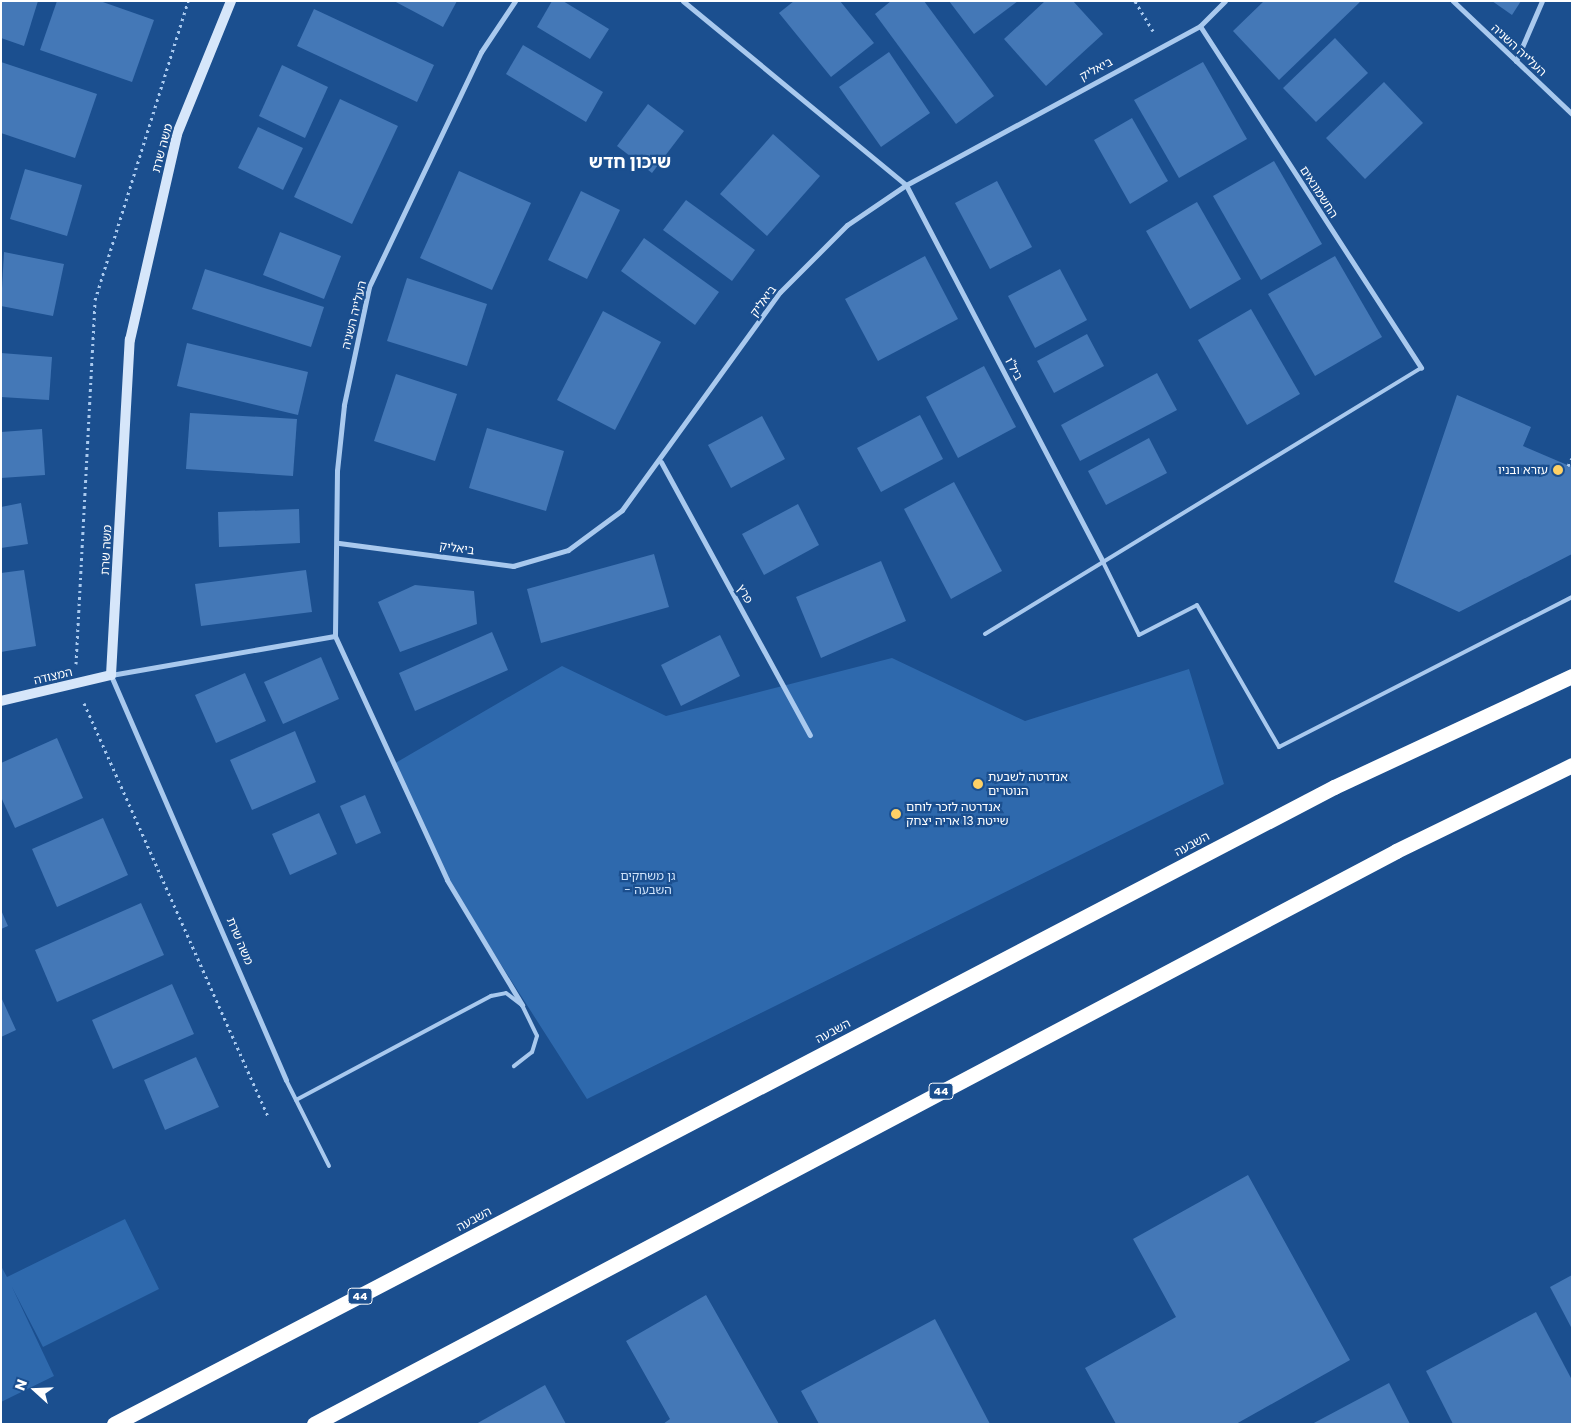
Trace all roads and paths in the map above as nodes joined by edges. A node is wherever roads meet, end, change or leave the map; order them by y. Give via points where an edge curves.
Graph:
1 (231, 1) edge
2 (515, 1) edge
3 (683, 1) edge
4 (1135, 1) edge
5 (1225, 1) edge
6 (1453, 1) edge
7 (1542, 1) edge
8 (1200, 26) junction
9 (1162, 46) junction
10 (1516, 61) junction
11 (1572, 114) edge
12 (906, 185) junction
13 (1421, 368) joint
14 (1572, 458) edge
15 (661, 462) junction
16 (1568, 466) dead end
17 (339, 544) junction
18 (1103, 562) junction
19 (1572, 597) edge
20 (985, 634) dead end
21 (335, 636) junction
22 (111, 675) junction
23 (1572, 676) edge
24 (75, 683) junction
25 (1, 701) edge
26 (810, 735) dead end
27 (1572, 766) edge
28 (522, 1005) junction
29 (514, 1066) dead end
30 (286, 1080) joint
31 (296, 1100) junction
32 (269, 1118) dead end
33 (329, 1166) dead end
34 (114, 1424) edge
35 (314, 1424) edge

1 - 22 street, משה שרת via 177,134 130,340
2 - 17 street, העלייה השניה via 481,52 369,287 344,405 337,471
3 - 12 street
4 - 9 path
5 - 8 street, ביאליק
6 - 10 street, העלייה השניה
7 - 10 street
8 - 9 street, ביאליק
8 - 13 street, החשמונאים
9 - 12 street, ביאליק
10 - 11 street, העלייה השניה
12 - 15 street, ביאליק via 847,225 780,292
12 - 18 street, ביל"ו
13 - 18 lane
14 - 16 path
15 - 17 street, ביאליק via 622,510 568,550 513,566
15 - 26 street, פרץ
17 - 21 street, העלייה השניה
18 - 19 lane via 1139,635 1196,605 1279,747
18 - 20 lane
21 - 22 street
21 - 28 street via 447,880
22 - 24 street, המצודה
22 - 30 street, משה שרת
23 - 34 highway, השבעה / 44 via 1334,787
24 - 25 street, המצודה
24 - 32 path
27 - 35 highway, 44 via 1396,851
28 - 29 lane via 537,1036 532,1052
28 - 31 lane via 506,993 491,996
30 - 31 lane
31 - 33 lane

